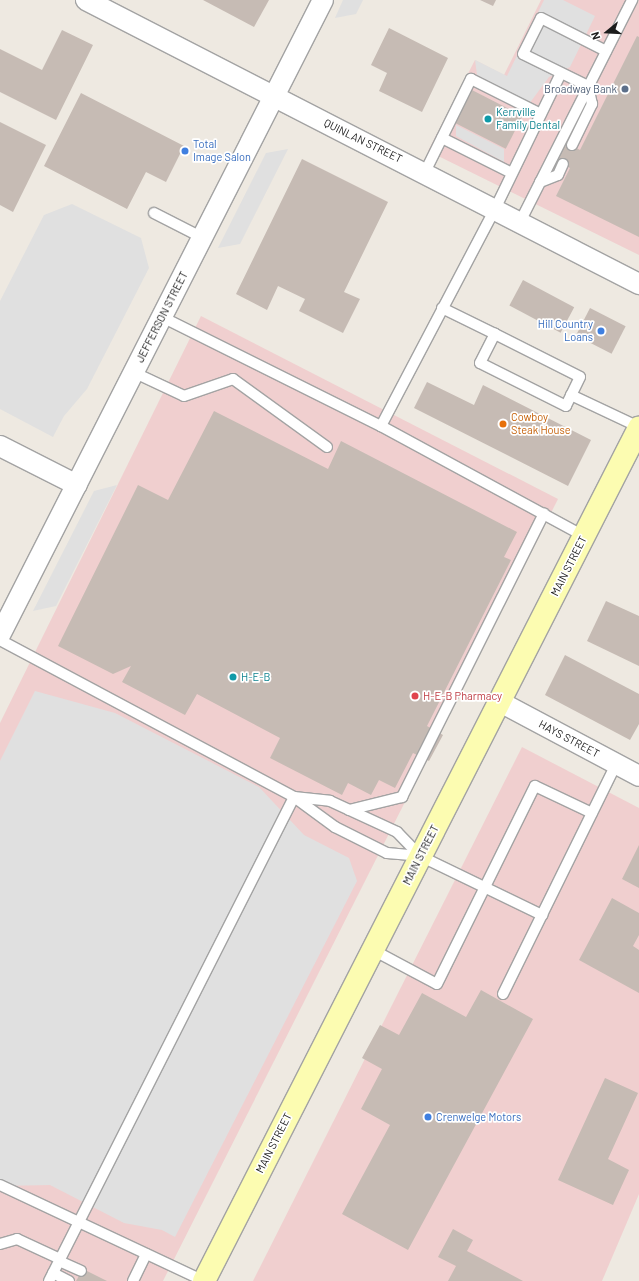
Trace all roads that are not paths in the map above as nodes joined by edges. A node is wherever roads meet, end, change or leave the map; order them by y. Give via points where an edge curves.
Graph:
1 (86, 0) edge
2 (324, 0) edge
3 (634, 3) edge
4 (606, 51) junction
5 (561, 73) junction
6 (588, 86) junction
7 (274, 97) junction
8 (541, 114) junction
9 (442, 138) junction
10 (572, 145) dead end
11 (563, 164) dead end
12 (425, 172) junction
13 (512, 173) junction
14 (540, 182) junction
15 (495, 209) junction
16 (154, 213) dead end
17 (520, 222) junction
18 (203, 238) junction
19 (639, 284) edge
20 (442, 308) junction
21 (162, 317) junction
22 (494, 334) junction
23 (133, 372) junction
24 (571, 395) junction
25 (381, 426) junction
26 (639, 428) edge
27 (0, 446) edge
28 (327, 447) dead end
29 (77, 485) junction
30 (544, 514) junction
31 (584, 536) junction
32 (0, 634) edge
33 (0, 640) edge
34 (500, 702) junction
35 (616, 764) junction
36 (639, 776) edge
37 (294, 797) junction
38 (349, 810) junction
39 (592, 813) junction
40 (420, 856) junction
41 (486, 886) junction
42 (542, 914) junction
43 (373, 950) junction
44 (503, 994) dead end
45 (0, 1185) edge
46 (79, 1222) junction
47 (0, 1244) edge
48 (146, 1254) junction
49 (60, 1260) junction
50 (81, 1271) dead end
51 (51, 1277) edge
52 (69, 1281) edge
53 (133, 1281) edge
54 (204, 1281) edge

1 - 7 street, QUINLAN STREET
2 - 7 street, JEFFERSON STREET
3 - 4 lane
4 - 5 lane via 541,18 523,54
4 - 6 lane
5 - 6 lane
5 - 8 lane
6 - 10 lane via 592,104
6 - 14 lane
7 - 12 street, QUINLAN STREET
7 - 18 street, JEFFERSON STREET
8 - 9 lane via 471,79
8 - 13 lane
9 - 12 lane
9 - 13 lane
11 - 14 lane via 558,175
12 - 15 street, QUINLAN STREET
13 - 15 lane
14 - 17 lane
15 - 17 street, QUINLAN STREET
15 - 20 lane
16 - 18 lane
17 - 19 street, QUINLAN STREET
18 - 21 street, JEFFERSON STREET
20 - 22 lane
20 - 25 lane
21 - 23 street, JEFFERSON STREET
21 - 25 lane
22 - 24 lane via 580,377
22 - 24 lane via 480,363 566,406
23 - 28 lane via 184,396 233,379
23 - 29 street, JEFFERSON STREET
24 - 26 lane
25 - 30 lane
26 - 31 main road, MAIN STREET
27 - 29 street
29 - 32 street, JEFFERSON STREET
30 - 31 lane
30 - 38 lane via 402,797
31 - 34 main road, MAIN STREET
33 - 37 lane
34 - 35 street, HAYS STREET
34 - 40 main road, MAIN STREET
35 - 36 street, HAYS STREET
35 - 39 lane
37 - 38 lane via 330,801
37 - 40 lane via 335,827 387,853
37 - 46 lane
38 - 40 lane via 397,832
39 - 41 lane via 535,786
39 - 42 lane
40 - 41 lane
40 - 43 main road, MAIN STREET
41 - 42 lane
41 - 43 lane via 437,984
42 - 44 lane
43 - 54 main road, MAIN STREET
45 - 46 lane
46 - 48 lane
46 - 49 lane
47 - 49 lane via 16,1239
48 - 53 lane
48 - 54 lane
49 - 50 lane
49 - 51 lane
51 - 52 lane

